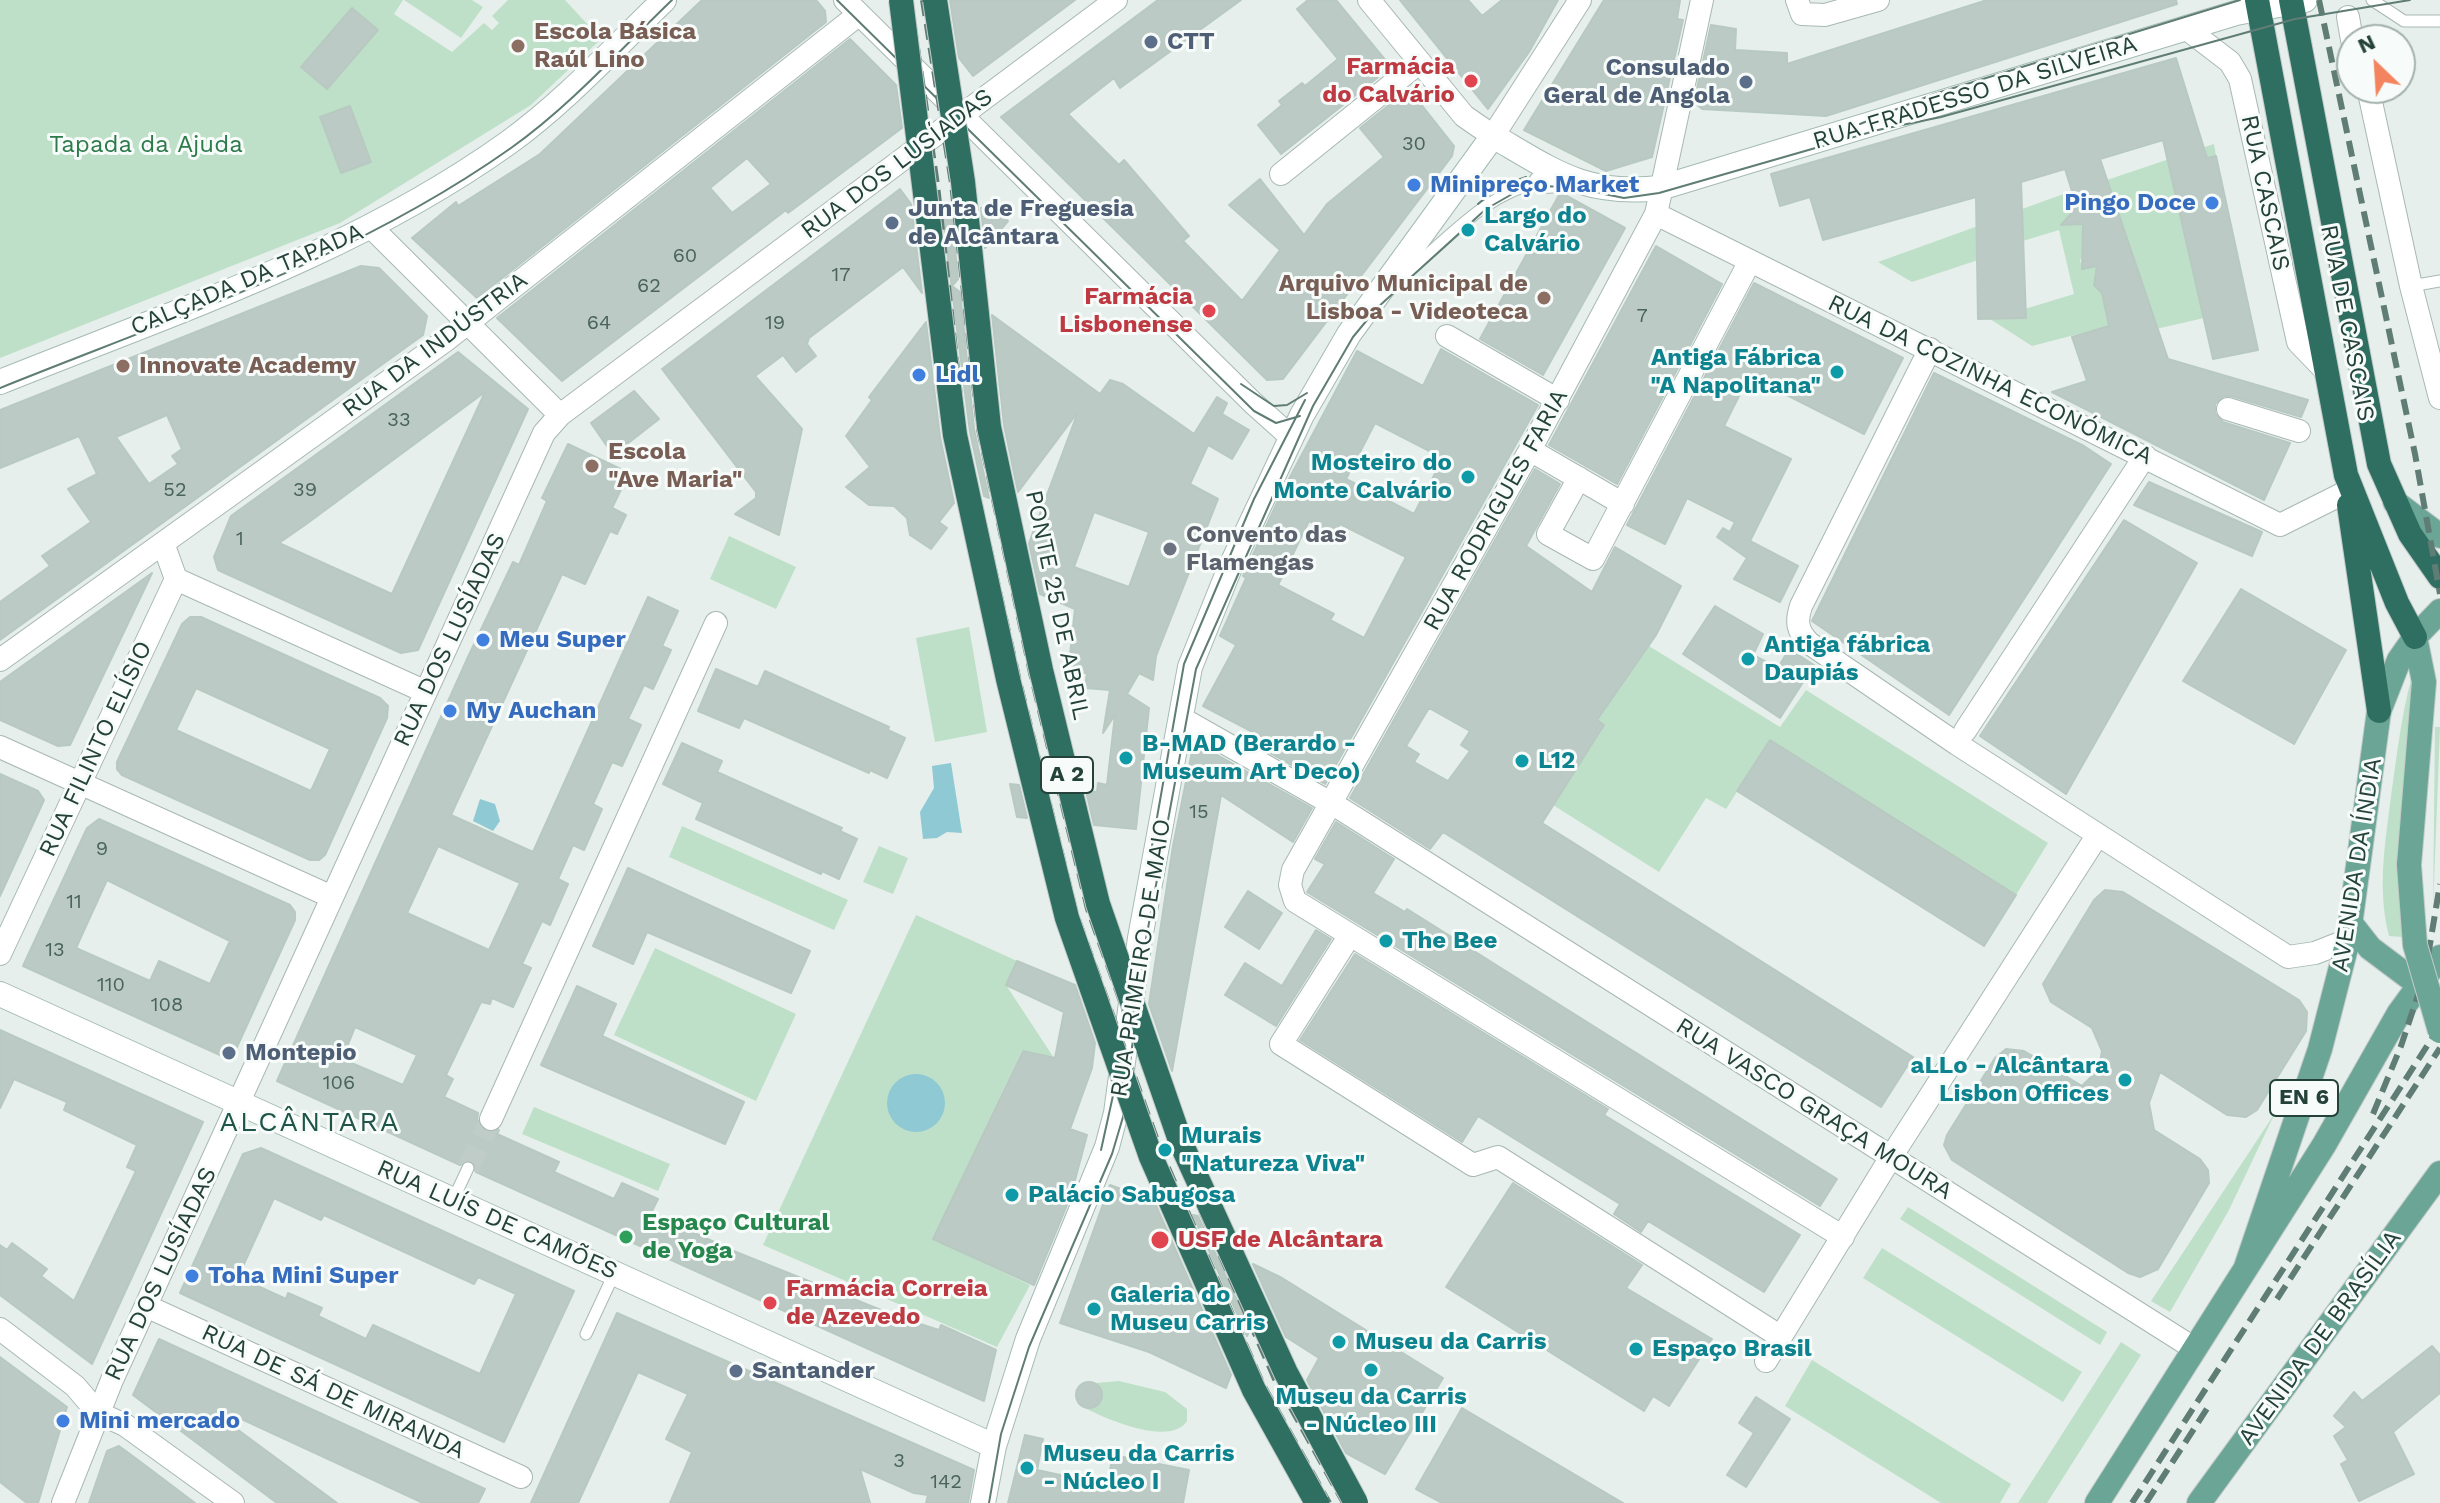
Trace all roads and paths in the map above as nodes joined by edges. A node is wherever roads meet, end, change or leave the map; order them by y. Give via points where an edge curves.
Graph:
1 (664, 0) edge
2 (901, 0) edge
3 (935, 0) edge
4 (1116, 0) edge
5 (1369, 0) edge
6 (1580, 0) edge
7 (1702, 0) edge
8 (1797, 0) edge
9 (1878, 0) edge
10 (2372, 0) edge
11 (2296, 1) edge
12 (2258, 5) edge
13 (852, 8) edge
14 (2348, 17) dead end
15 (2440, 21) edge
16 (2349, 24) edge
17 (2187, 29) junction
18 (1420, 62) junction
19 (2371, 104) edge
20 (961, 117) junction
21 (1493, 136) junction
22 (1281, 174) dead end
23 (1570, 181) junction
24 (1540, 182) joint
25 (1660, 188) junction
26 (1656, 214) junction
27 (372, 228) junction
28 (1750, 261) junction
29 (2440, 281) edge
30 (2411, 286) junction
31 (1378, 295) junction
32 (467, 323) junction
33 (1447, 336) dead end
34 (1930, 349) junction
35 (2324, 369) junction
36 (0, 382) edge
37 (2440, 398) edge
38 (1558, 400) junction
39 (2228, 409) dead end
40 (560, 415) junction
41 (2299, 431) dead end
42 (1291, 437) junction
43 (1530, 450) junction
44 (2145, 456) junction
45 (1579, 478) junction
46 (2347, 483) junction
47 (2395, 502) junction
48 (1623, 504) junction
49 (2440, 536) edge
50 (163, 543) junction
51 (2440, 577) edge
52 (176, 579) junction
53 (2440, 611) edge
54 (716, 623) dead end
55 (2415, 637) junction
56 (0, 660) edge
57 (426, 692) junction
58 (2379, 711) junction
59 (1181, 718) junction
60 (1965, 731) dead end
61 (0, 747) edge
62 (80, 783) junction
63 (1333, 805) junction
64 (2097, 836) junction
65 (332, 897) junction
66 (2350, 932) junction
67 (2440, 934) edge
68 (1350, 935) junction
69 (0, 954) edge
70 (2428, 972) edge
71 (0, 994) edge
72 (2440, 1031) edge
73 (239, 1102) junction
74 (491, 1119) tunnel mouth
75 (1891, 1157) junction
76 (468, 1168) tunnel mouth
77 (2440, 1173) edge
78 (453, 1200) junction
79 (1843, 1237) junction
80 (2246, 1267) junction
81 (615, 1273) junction
82 (146, 1306) junction
83 (0, 1329) edge
84 (586, 1334) dead end
85 (1781, 1337) junction
86 (2195, 1349) junction
87 (1766, 1361) dead end
88 (98, 1413) junction
89 (994, 1446) junction
90 (521, 1477) dead end
91 (63, 1503) edge
92 (233, 1503) edge
93 (983, 1503) edge
94 (1317, 1503) edge
95 (1356, 1503) edge
96 (2097, 1503) edge
97 (2199, 1503) edge

1 - 27 main road, CALÇADA DA TAPADA via 525,130
2 - 94 highway, A 2, bridge via 955,435 1067,918 1151,1157 1254,1390
3 - 95 highway, PONTE 25 DE ABRIL / A 2, bridge via 963,182 989,427 1098,904 1181,1143 1286,1373
4 - 20 street, RUA DOS LUSÍADAS
5 - 18 street
6 - 21 street
7 - 25 street
8 - 9 street via 1802,14 1825,15
10 - 15 lane via 2404,21
11 - 12 main road, RUA FRADESSO DA SILVEIRA
11 - 47 highway, RUA DE CASCAIS via 2379,464
12 - 17 main road, RUA FRADESSO DA SILVEIRA
12 - 35 highway, RUA DE CASCAIS
13 - 20 street
13 - 32 street, RUA DA INDÚSTRIA
14 - 16 street
17 - 25 main road, RUA FRADESSO DA SILVEIRA
17 - 35 street, RUA CASCAIS via 2236,70 2298,342
18 - 21 street via 1464,116
18 - 22 street
19 - 30 street
20 - 40 street, RUA DOS LUSÍADAS
20 - 42 street
21 - 23 main road
21 - 31 main road
23 - 24 street
23 - 25 main road, RUA FRADESSO DA SILVEIRA via 1626,191
24 - 31 lane via 1512,188 1483,205
25 - 26 street
26 - 28 street, RUA DA COZINHA ECONÓMICA
26 - 38 street, RUA RODRIGUES FARIA
27 - 32 street
27 - 36 main road, CALÇADA DA TAPADA
28 - 34 street, RUA DA COZINHA ECONÓMICA
28 - 48 street
29 - 30 lane
30 - 37 street
31 - 42 main road, RUA PRIMEIRO DE MAIO via 1349,334
32 - 40 street
32 - 50 street, RUA DA INDÚSTRIA
33 - 38 street
34 - 44 street, RUA DA COZINHA ECONÓMICA
34 - 64 street via 1801,606 1798,626 1809,643
35 - 46 highway, RUA DE CASCAIS
38 - 43 street, RUA RODRIGUES FARIA
39 - 41 street
40 - 57 street, RUA DOS LUSÍADAS via 544,433
42 - 59 main road, RUA PRIMEIRO DE MAIO via 1190,667
43 - 45 street
43 - 63 street, RUA RODRIGUES FARIA
44 - 46 street, RUA DA COZINHA ECONÓMICA via 2280,525
44 - 60 street
45 - 48 street
45 - 48 street via 1548,534 1593,559
46 - 55 highway, RUA DE CASCAIS
46 - 58 highway
47 - 49 main road
47 - 51 highway, RUA DE CASCAIS
50 - 52 street
50 - 56 street, RUA DA INDÚSTRIA
52 - 57 street
52 - 62 street, RUA FILINTO ELÍSIO
53 - 55 main road, AVENIDA DA ÍNDIA / EN 6
54 - 74 street
55 - 58 main road, AVENIDA DA ÍNDIA / EN 6 via 2399,660
55 - 72 main road, bridge via 2424,682 2409,865 2415,945
57 - 65 street, RUA DOS LUSÍADAS
58 - 66 main road, AVENIDA DA ÍNDIA / EN 6
59 - 63 street
59 - 89 main road, RUA PRIMEIRO DE MAIO via 1140,938 1113,1125 1028,1339
61 - 62 street
62 - 65 street
62 - 69 street, RUA FILINTO ELÍSIO
63 - 68 street, RUA RODRIGUES FARIA via 1293,870 1290,885 1295,901
63 - 75 street, RUA VASCO GRAÇA MOURA
64 - 66 street via 2288,957 2315,953
64 - 75 street
65 - 73 street, RUA DOS LUSÍADAS
66 - 70 main road via 2393,968
66 - 80 main road, AVENIDA DA ÍNDIA / EN 6 via 2320,1049
67 - 70 main road, AVENIDA DA ÍNDIA
68 - 79 street, RUA RODRIGUES FARIA
68 - 85 street via 1281,1044 1473,1165 1498,1157
70 - 80 main road, AVENIDA DA ÍNDIA / EN 6
71 - 73 main road, RUA LUÍS DE CAMÕES
73 - 78 main road, RUA LUÍS DE CAMÕES
73 - 82 street, RUA DOS LUSÍADAS
75 - 79 street
75 - 86 street, RUA VASCO GRAÇA MOURA
76 - 78 lane
77 - 97 main road, AVENIDA DE BRASÍLIA
78 - 81 main road, RUA LUÍS DE CAMÕES
79 - 85 street
80 - 86 main road, AVENIDA DA ÍNDIA / EN 6
81 - 84 lane
81 - 89 main road, RUA LUÍS DE CAMÕES
82 - 88 street, RUA DOS LUSÍADAS
82 - 90 street, RUA DE SÁ DE MIRANDA
83 - 88 street via 75,1386
85 - 87 street
86 - 96 main road, AVENIDA DA ÍNDIA / EN 6
88 - 91 street, RUA DOS LUSÍADAS
88 - 92 street via 125,1425
89 - 93 main road, RUA PRIMEIRO DE MAIO

